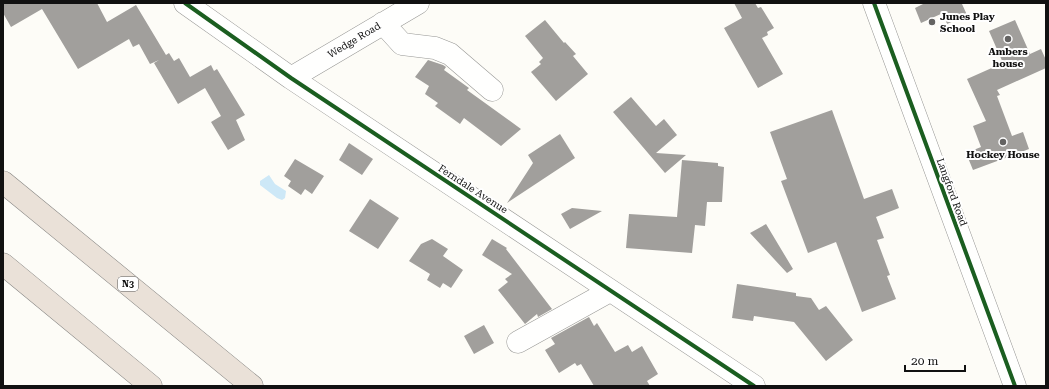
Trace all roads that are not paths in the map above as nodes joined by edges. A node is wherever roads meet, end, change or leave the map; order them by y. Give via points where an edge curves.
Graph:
1 (185, 3) edge
2 (418, 3) edge
3 (874, 3) edge
4 (384, 23) junction
5 (291, 78) junction
6 (492, 90) dead end
7 (3, 182) edge
8 (3, 264) edge
9 (610, 291) junction
10 (518, 342) dead end
11 (151, 386) edge
12 (252, 386) edge
13 (754, 386) edge
14 (1015, 386) edge

1 - 5 street, Ferndale Avenue
2 - 4 street, Wedge Road
3 - 14 street, Langford Road
4 - 5 street, Wedge Road
4 - 6 street via 402,44 435,48 450,54
5 - 9 street, Ferndale Avenue
7 - 12 highway, N3
8 - 11 highway
9 - 10 street
9 - 13 street, Ferndale Avenue

